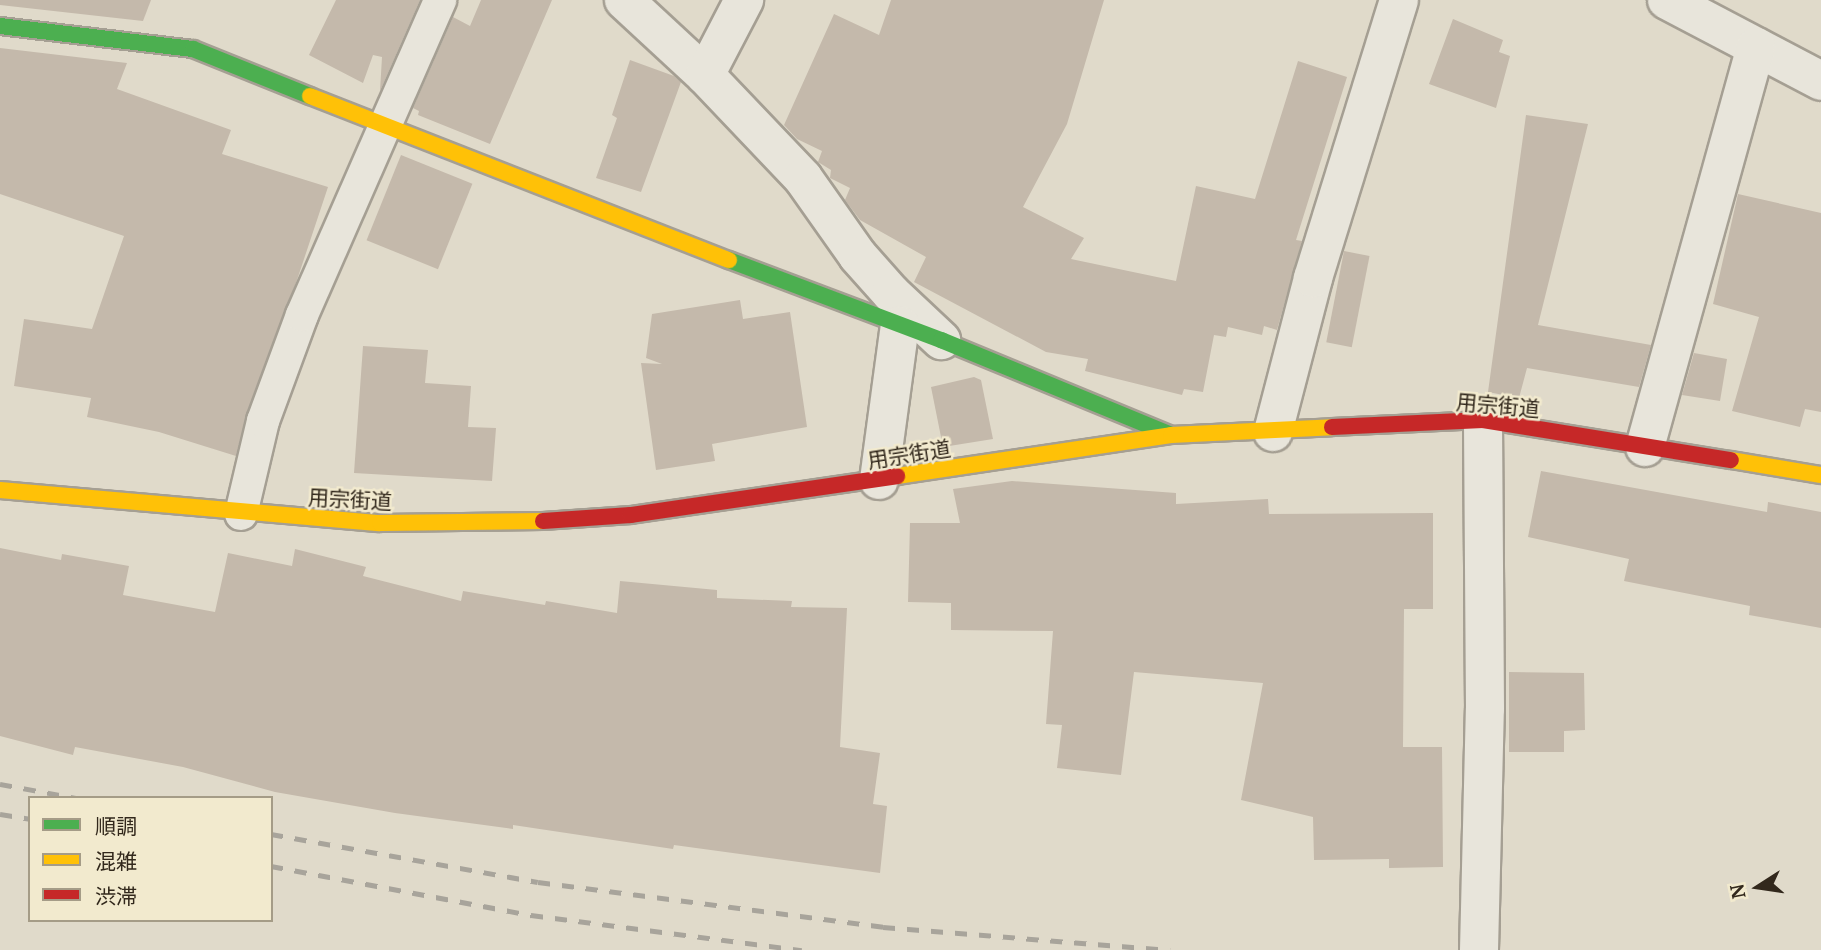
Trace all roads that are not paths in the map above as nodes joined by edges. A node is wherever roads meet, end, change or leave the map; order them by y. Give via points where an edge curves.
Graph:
1 (440, 0) edge
2 (624, 0) edge
3 (744, 0) edge
4 (1399, 0) edge
5 (1667, 0) edge
6 (0, 26) edge
7 (1756, 47) junction
8 (705, 75) junction
9 (1821, 81) edge
10 (387, 124) junction
11 (900, 325) junction
12 (942, 340) junction
13 (1483, 421) junction
14 (1273, 432) junction
15 (1171, 436) junction
16 (1645, 447) junction
17 (1821, 475) edge
18 (878, 480) junction
19 (0, 490) edge
20 (241, 514) junction
21 (1479, 950) edge

1 - 10 lane
2 - 8 street
3 - 8 street
4 - 14 street via 1317,266
5 - 7 street
6 - 10 main road via 193,49
7 - 9 street
7 - 16 street
8 - 12 street via 803,178 858,256 891,293
10 - 11 main road
10 - 20 lane via 302,315 263,421
11 - 12 main road
11 - 18 street
12 - 15 main road
13 - 14 main road, 用宗街道
13 - 16 main road, 用宗街道
13 - 21 street via 1485,709
14 - 15 main road, 用宗街道
15 - 18 main road, 用宗街道
16 - 17 main road, 用宗街道
18 - 20 main road, 用宗街道 via 631,515 504,524 380,523
19 - 20 main road, 用宗街道

